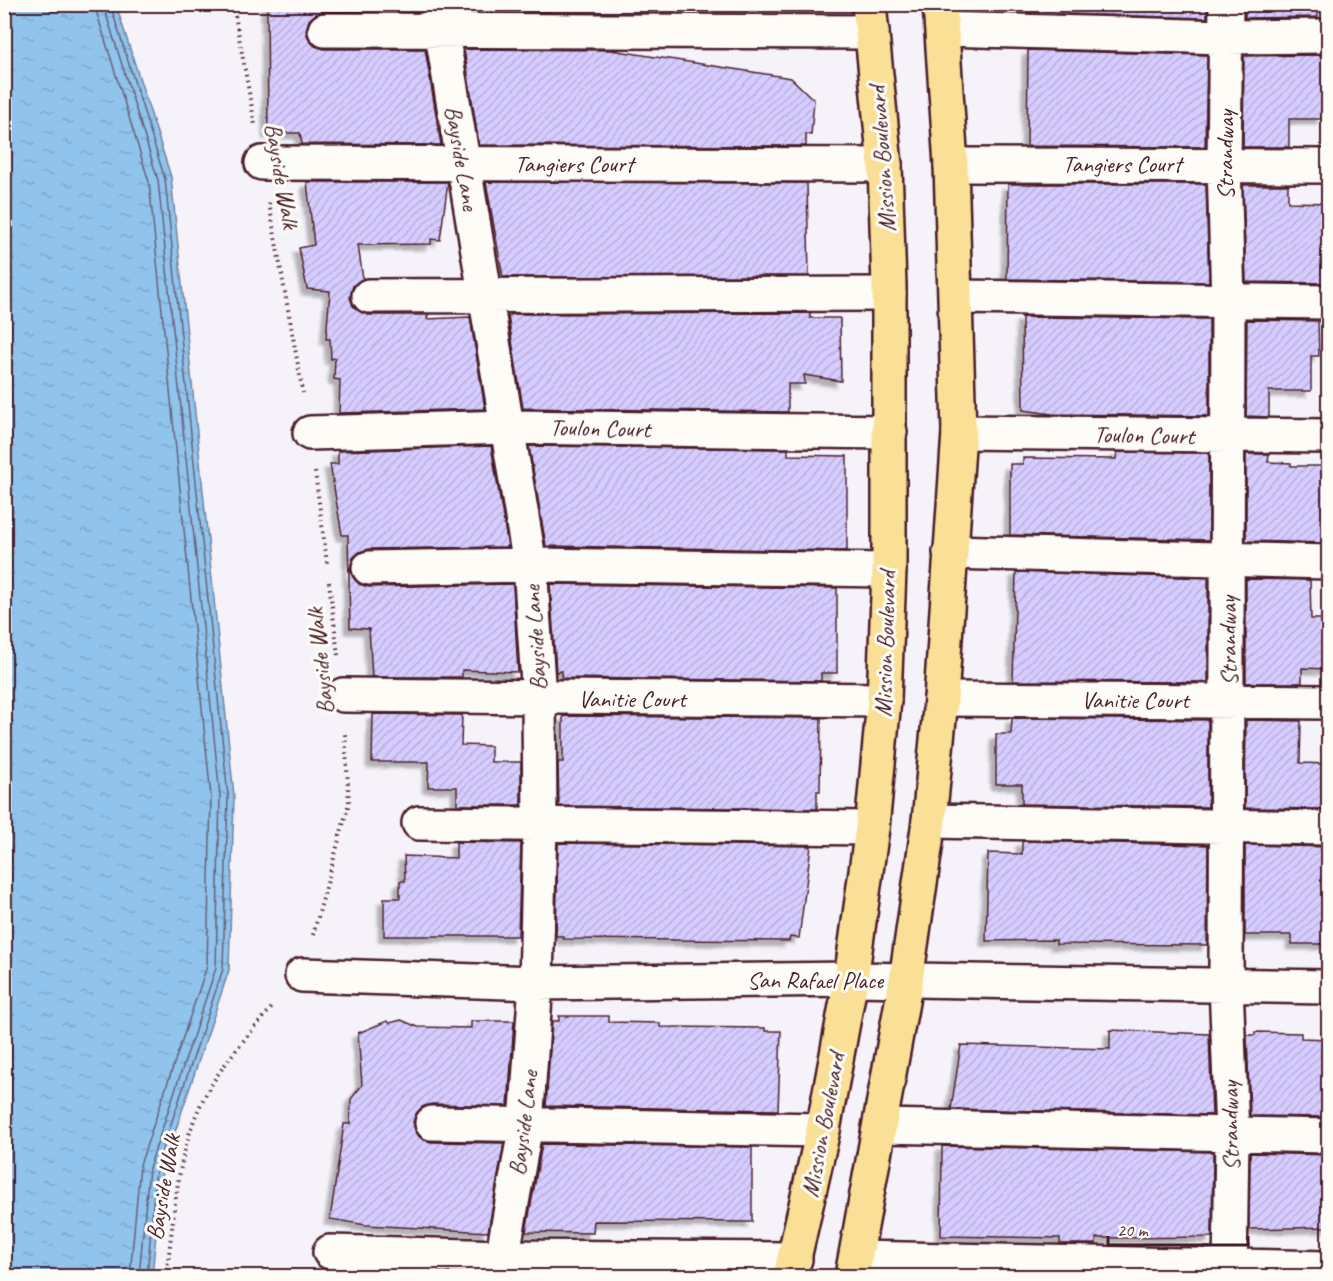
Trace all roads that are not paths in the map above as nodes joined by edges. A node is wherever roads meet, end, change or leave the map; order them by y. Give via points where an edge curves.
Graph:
1 (1226, 4) edge
2 (439, 17) edge
3 (942, 17) edge
4 (871, 19) edge
5 (325, 30) dead end
6 (1329, 36) edge
7 (1227, 37) junction
8 (262, 163) road end
9 (463, 163) junction
10 (1224, 164) junction
11 (885, 165) junction
12 (951, 165) junction
13 (1329, 166) edge
14 (889, 294) junction
15 (369, 296) dead end
16 (486, 296) junction
17 (956, 297) junction
18 (1228, 301) junction
19 (1329, 302) edge
20 (508, 427) junction
21 (890, 432) junction
22 (959, 432) junction
23 (310, 433) road end
24 (1329, 436) edge
25 (1228, 437) junction
26 (950, 552) junction
27 (1227, 559) junction
28 (1329, 562) edge
29 (530, 565) junction
30 (369, 568) dead end
31 (888, 570) junction
32 (343, 695) road end
33 (539, 698) junction
34 (941, 699) junction
35 (884, 700) junction
36 (1228, 701) junction
37 (1329, 702) edge
38 (929, 821) junction
39 (419, 823) dead end
40 (540, 824) junction
41 (1227, 826) junction
42 (872, 828) junction
43 (1329, 828) edge
44 (302, 975) road end
45 (851, 980) junction
46 (906, 980) junction
47 (536, 983) junction
48 (1226, 985) junction
49 (1329, 987) edge
50 (432, 1123) dead end
51 (526, 1124) junction
52 (881, 1126) junction
53 (823, 1130) junction
54 (1232, 1133) junction
55 (1329, 1136) edge
56 (330, 1252) dead end
57 (501, 1267) edge
58 (792, 1268) edge
59 (854, 1268) edge
60 (1329, 1268) edge
61 (1230, 1271) edge

1 - 7 street, Strandway
2 - 4 street
2 - 5 street
2 - 9 street, Bayside Lane
3 - 7 street
3 - 12 main road
4 - 11 main road, Mission Boulevard
6 - 7 street
7 - 10 street, Strandway
8 - 9 street, Tangiers Court
9 - 11 street, Tangiers Court
9 - 16 street, Bayside Lane
10 - 12 street, Tangiers Court
10 - 13 street, Tangiers Court
10 - 18 street, Strandway
11 - 14 main road, Mission Boulevard
12 - 17 main road
14 - 16 street
14 - 21 main road, Mission Boulevard
15 - 16 street
16 - 20 street, Bayside Lane
17 - 18 street
17 - 22 main road
18 - 19 street
18 - 25 street, Strandway
20 - 21 street, Toulon Court
20 - 23 street, Toulon Court
20 - 29 street, Bayside Lane
21 - 31 main road, Mission Boulevard
22 - 25 street, Toulon Court
22 - 26 main road
24 - 25 street, Toulon Court
25 - 27 street, Strandway
26 - 27 street
26 - 34 main road
27 - 28 street
27 - 36 street, Strandway
29 - 30 street
29 - 31 street
29 - 33 street, Bayside Lane
31 - 35 main road, Mission Boulevard
32 - 33 street, Vanitie Court
33 - 35 street, Vanitie Court
33 - 40 street, Bayside Lane
34 - 36 street, Vanitie Court
34 - 38 main road
35 - 42 main road, Mission Boulevard
36 - 37 street, Vanitie Court
36 - 41 street, Strandway
38 - 41 street
38 - 46 main road
39 - 40 street
40 - 42 street
40 - 47 street, Bayside Lane
41 - 43 street
41 - 48 street, Strandway
42 - 45 main road, Mission Boulevard
44 - 47 street, San Rafael Place
45 - 46 street, San Rafael Place
45 - 47 street, San Rafael Place
45 - 53 main road, Mission Boulevard
46 - 48 street, San Rafael Place
46 - 52 main road
47 - 51 street, Bayside Lane
48 - 49 street, San Rafael Place
48 - 54 street, Strandway
50 - 51 street
51 - 53 street
51 - 57 street, Bayside Lane
52 - 54 street
52 - 59 main road
53 - 58 main road, Mission Boulevard
54 - 55 street
54 - 61 street, Strandway
56 - 57 street
57 - 58 street
59 - 61 street
60 - 61 street

